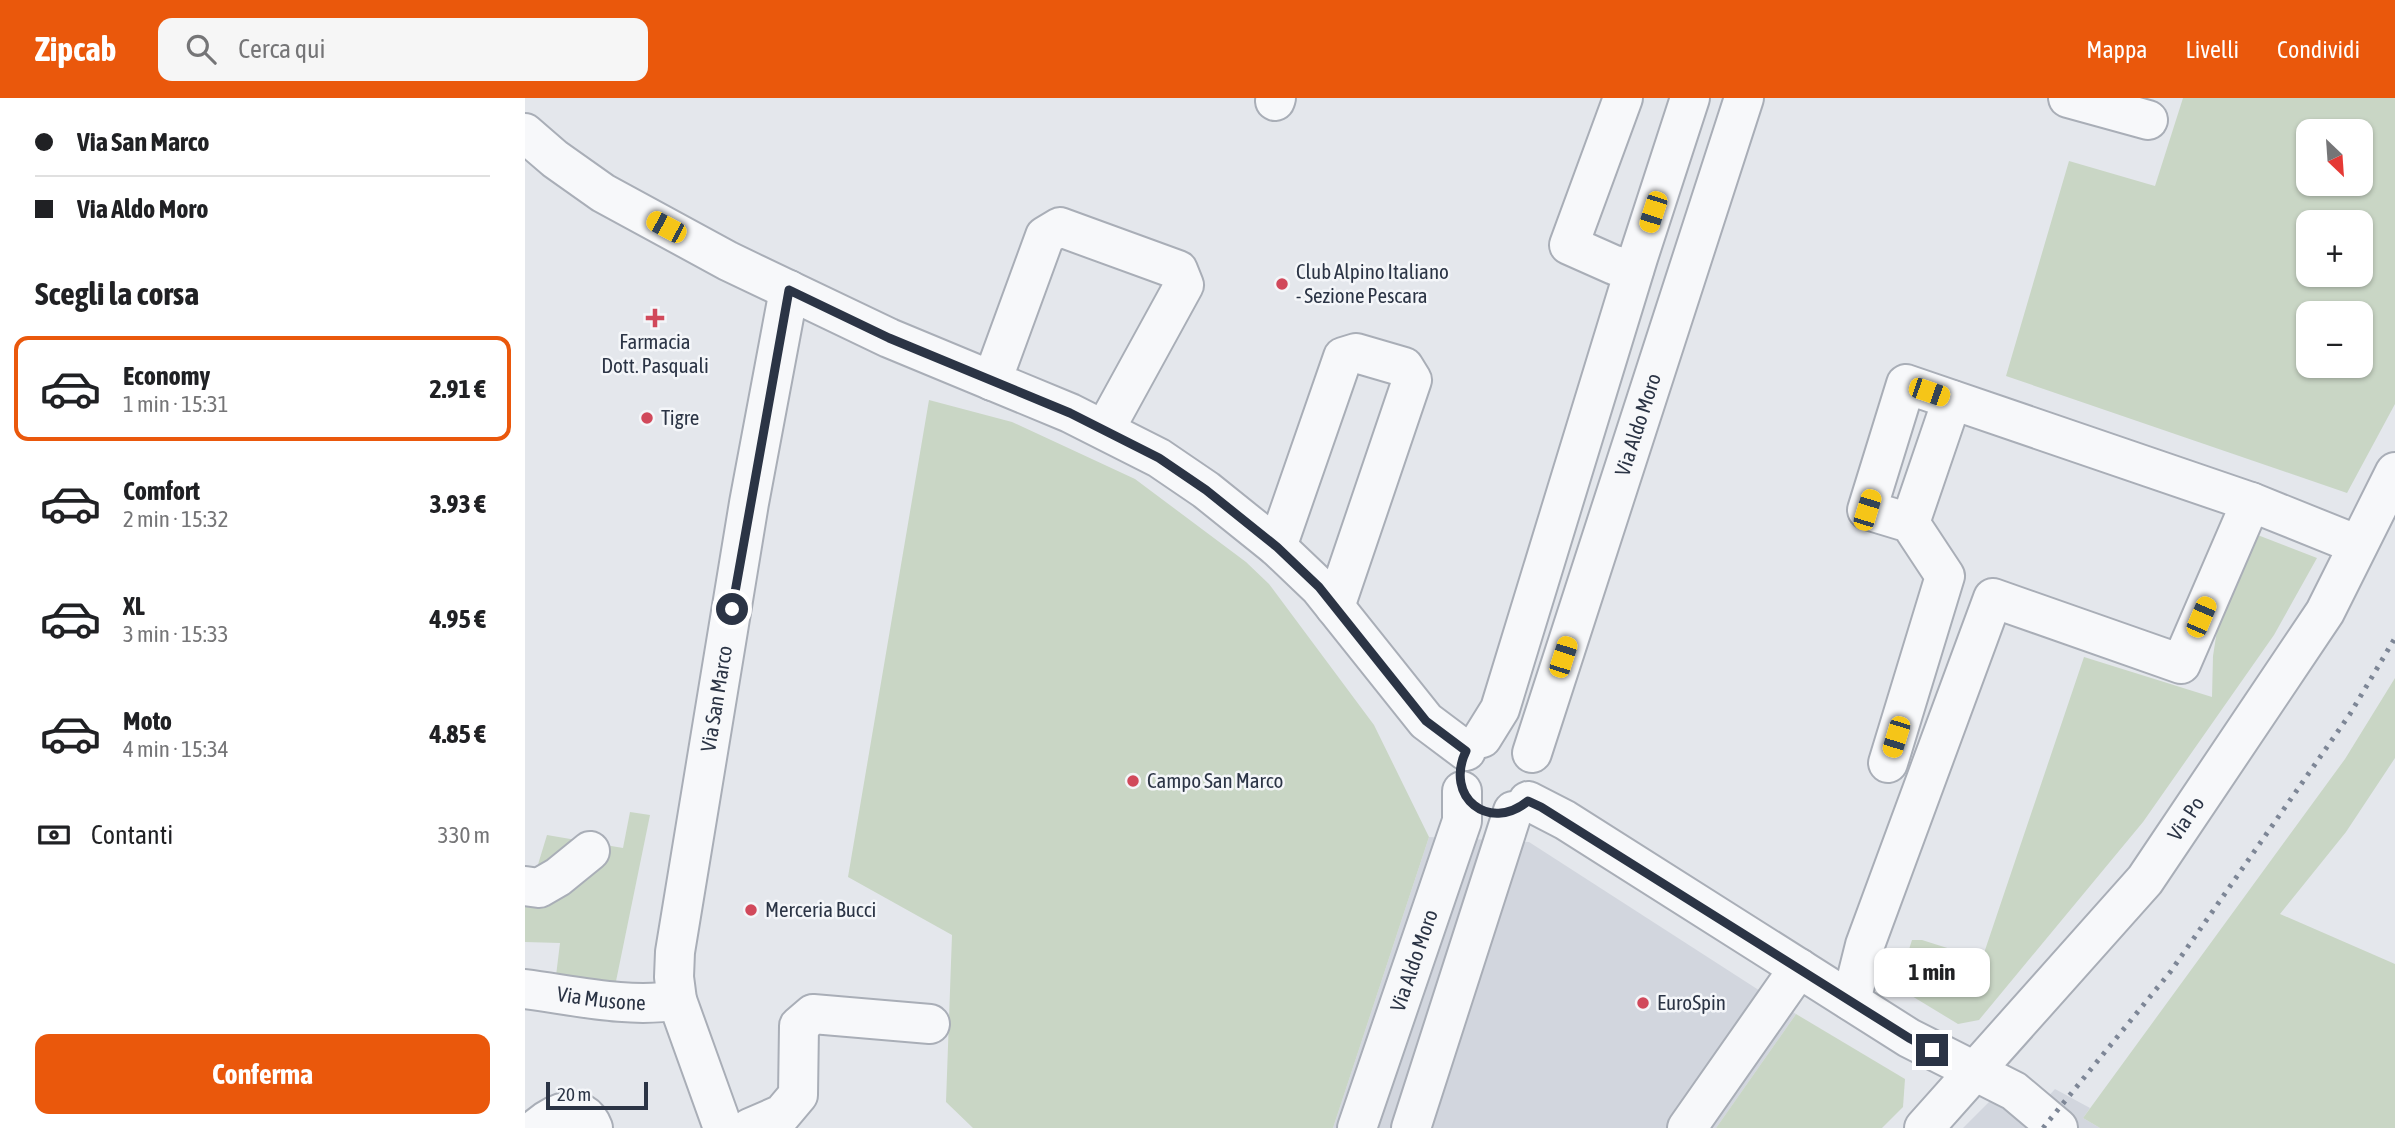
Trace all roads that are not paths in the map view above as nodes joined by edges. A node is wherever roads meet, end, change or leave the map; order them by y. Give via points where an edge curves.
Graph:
1 (1623, 98) edge
2 (1690, 98) edge
3 (1744, 98) edge
4 (2068, 98) edge
5 (2148, 121) dead end
6 (525, 133) edge
7 (1634, 270) junction
8 (789, 290) junction
9 (992, 381) junction
10 (1105, 429) junction
11 (2395, 472) edge
12 (2251, 502) junction
13 (2358, 545) junction
14 (1277, 547) junction
15 (1335, 607) junction
16 (1474, 745) junction
17 (1532, 753) junction
18 (1888, 763) dead end
19 (1462, 791) junction
20 (1520, 806) junction
21 (590, 851) dead end
22 (525, 887) edge
23 (1799, 968) junction
24 (525, 989) edge
25 (677, 1000) junction
26 (1851, 1001) junction
27 (930, 1024) dead end
28 (1975, 1072) junction
29 (537, 1128) edge
30 (593, 1128) edge
31 (723, 1128) edge
32 (750, 1128) edge
33 (1357, 1128) edge
34 (1411, 1128) edge
35 (1687, 1128) edge
36 (1924, 1128) edge
37 (2058, 1128) edge

1 - 7 street via 1570,245
2 - 7 street
3 - 17 street, Via Aldo Moro
4 - 5 street
6 - 8 street via 603,193
7 - 16 street via 1500,709
8 - 9 street
8 - 25 street, Via San Marco via 677,940
9 - 10 street
9 - 10 street via 1045,236 1060,227 1178,270 1184,285
10 - 14 street via 1206,490
11 - 13 street, Via Po
12 - 13 street
12 - 18 street via 1952,400 1910,523 1945,576
12 - 26 street via 2181,664 1993,598 1865,945
13 - 28 street, Via Po via 2325,611 2145,880
14 - 15 street
14 - 15 street via 1343,357 1356,353 1405,368 1412,380
15 - 16 street via 1426,721
16 - 17 street via 1493,735 1515,738
16 - 19 street via 1460,764
17 - 20 street via 1538,778 1535,790
19 - 20 street via 1489,813
19 - 33 street, Via Aldo Moro via 1462,821
20 - 23 street via 1565,820
20 - 34 street
21 - 22 street via 539,888
23 - 26 street
23 - 35 street
24 - 25 street, Via Musone via 622,1002
25 - 31 street, Via San Marco
26 - 28 street
27 - 32 street via 813,1014 799,1026 797,1095 782,1114
28 - 36 street, Via Po
28 - 37 street via 2014,1091
29 - 30 street via 547,1119 571,1111 583,1112

